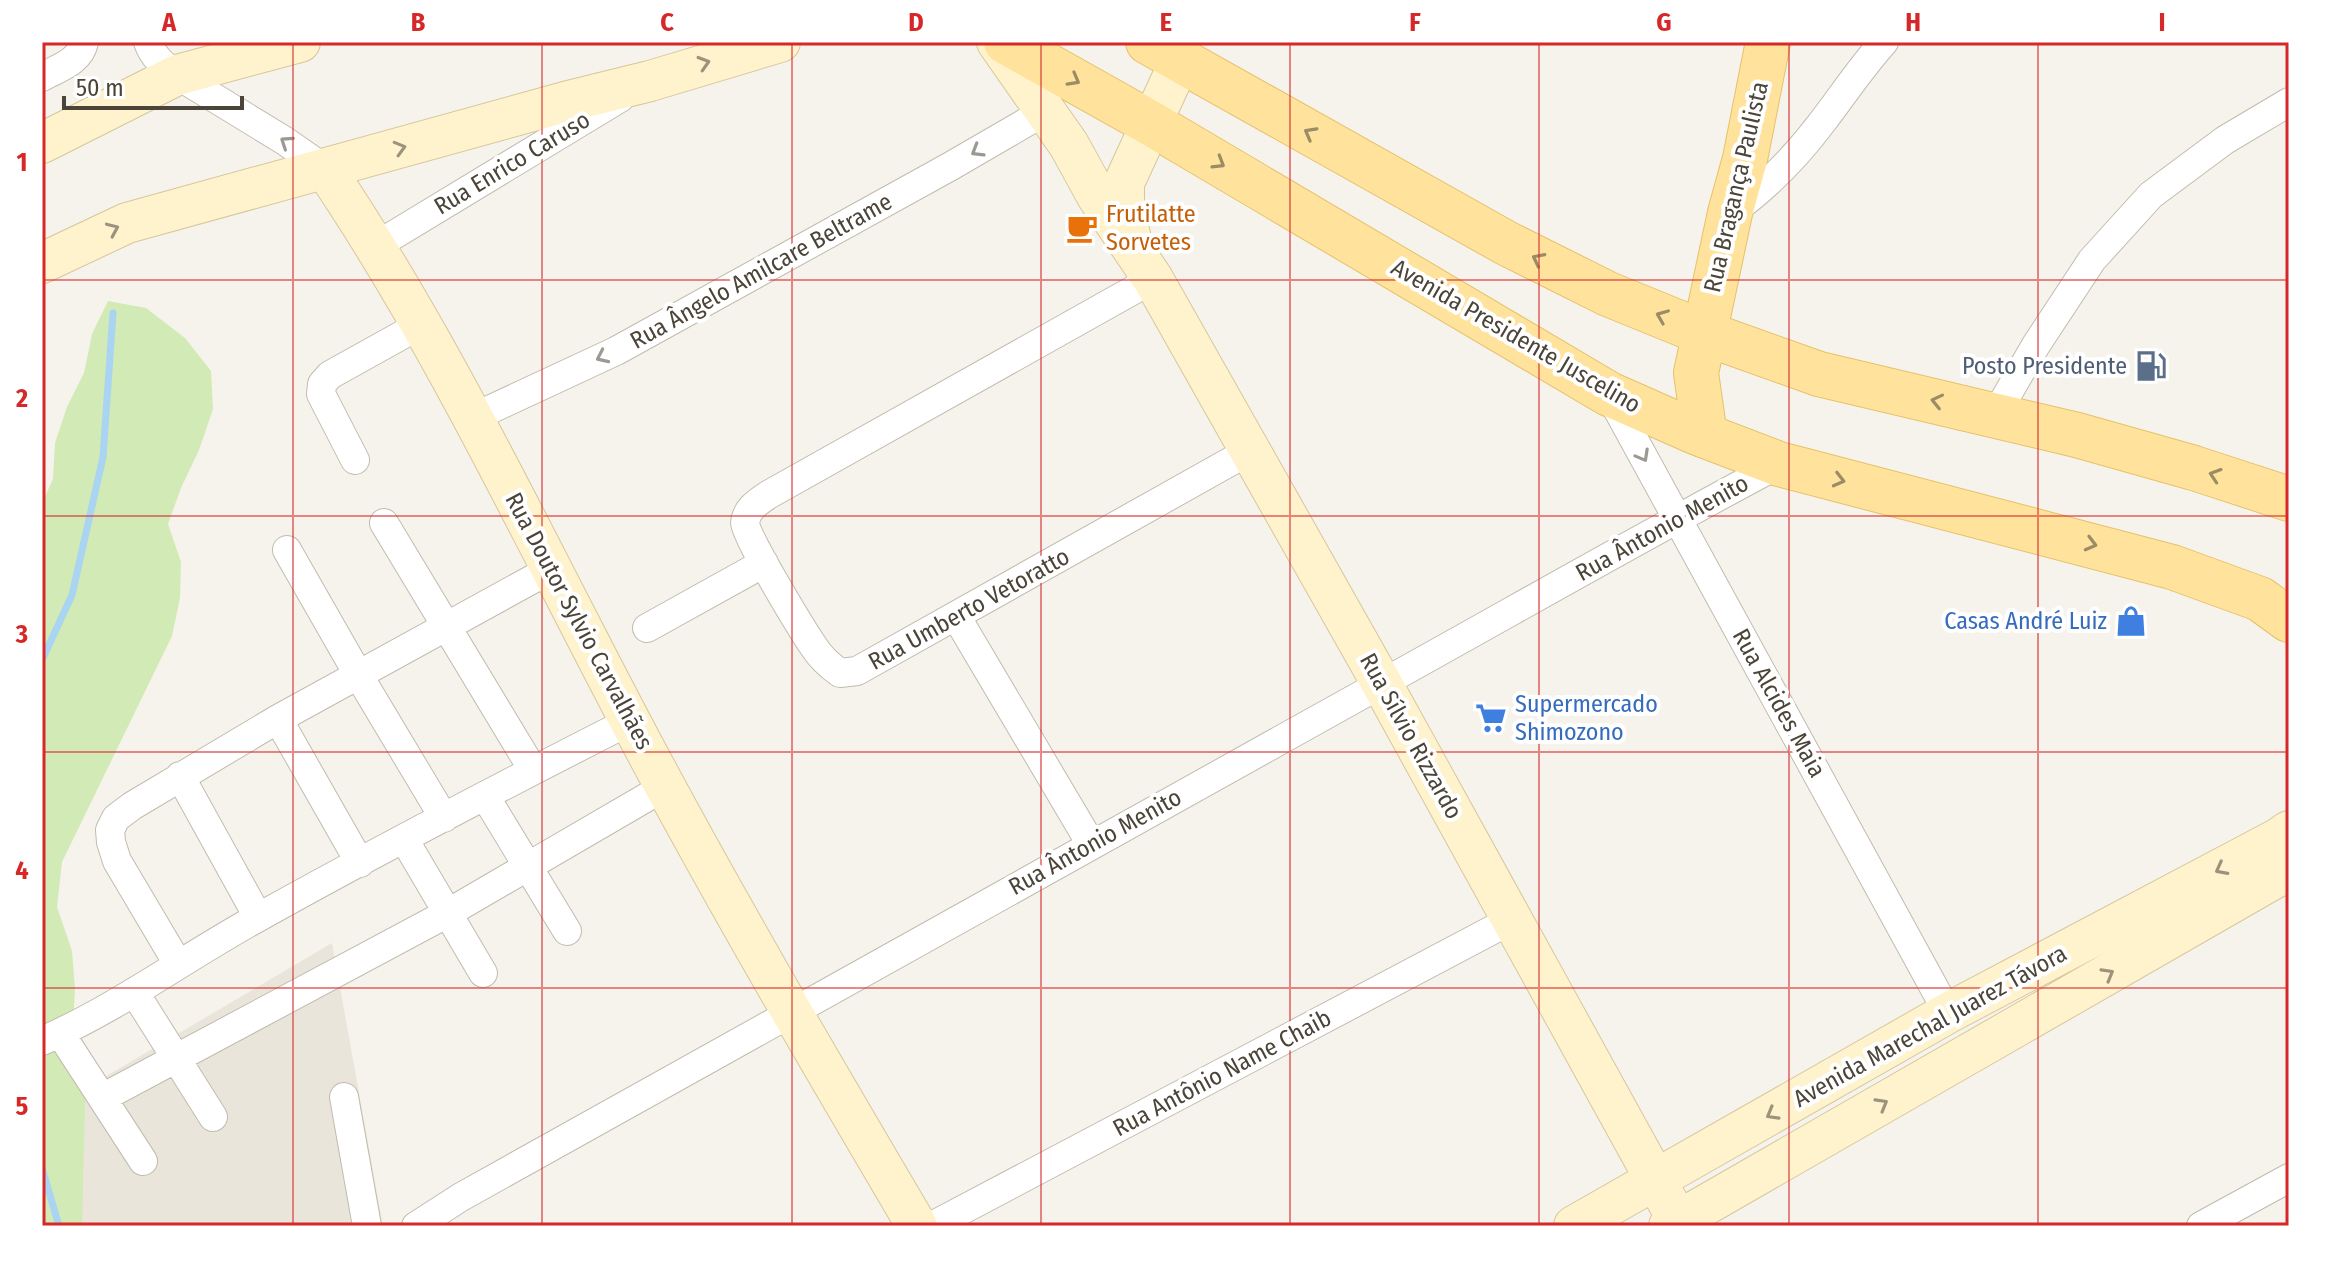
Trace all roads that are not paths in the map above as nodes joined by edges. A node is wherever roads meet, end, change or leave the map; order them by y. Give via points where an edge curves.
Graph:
1 (84, 42) edge
2 (148, 42) edge
3 (300, 42) edge
4 (780, 42) edge
5 (997, 42) edge
6 (1006, 42) edge
7 (1884, 42) edge
8 (1758, 49) edge
9 (1164, 52) edge
10 (177, 75) junction
11 (42, 77) edge
12 (650, 81) junction
13 (2289, 102) edge
14 (1052, 122) junction
15 (1148, 130) junction
16 (42, 143) edge
17 (325, 169) junction
18 (1730, 213) junction
19 (374, 247) junction
20 (42, 263) edge
21 (1143, 265) junction
22 (420, 325) junction
23 (1704, 333) junction
24 (1609, 394) junction
25 (1996, 414) junction
26 (472, 418) junction
27 (1705, 436) junction
28 (1251, 450) junction
29 (355, 460) dead end
30 (1779, 464) junction
31 (2289, 499) edge
32 (1678, 518) junction
33 (384, 523) dead end
34 (287, 550) dead end
35 (764, 563) junction
36 (551, 569) junction
37 (956, 616) junction
38 (2289, 620) edge
39 (446, 627) junction
40 (647, 628) dead end
41 (359, 676) junction
42 (1382, 684) junction
43 (278, 719) junction
44 (630, 721) junction
45 (533, 770) junction
46 (180, 776) junction
47 (666, 786) junction
48 (485, 796) junction
49 (444, 818) junction
50 (2289, 831) edge
51 (404, 839) junction
52 (1091, 844) junction
53 (360, 863) junction
54 (528, 867) junction
55 (2289, 873) edge
56 (448, 913) junction
57 (258, 917) junction
58 (1513, 919) junction
59 (567, 931) dead end
60 (178, 964) junction
61 (483, 973) dead end
62 (135, 993) junction
63 (790, 1010) junction
64 (1948, 1013) junction
65 (51, 1037) edge
66 (176, 1058) junction
67 (344, 1097) dead end
68 (102, 1098) junction
69 (213, 1117) dead end
70 (143, 1161) dead end
71 (2289, 1178) edge
72 (1656, 1181) junction
73 (1676, 1224) edge
74 (367, 1226) edge
75 (416, 1226) edge
76 (917, 1226) edge
77 (932, 1226) edge
78 (1574, 1226) edge
79 (2201, 1226) edge

1 - 11 street via 80,55
2 - 10 street, Rua Doutor Sylvio Carvalhães via 161,63
3 - 10 street
12 -> 4 street
5 - 14 street, Rua Sílvio Rizzardo
6 -> 15 main road, Avenida Presidente Juscelino
7 - 18 street via 1776,177
8 - 18 main road, Rua Bragança Paulista via 1745,159
9 - 15 street, Rua Sílvio Rizzardo
23 -> 9 main road via 1608,294 1506,243
10 - 16 street
17 -> 10 street, Rua Doutor Sylvio Carvalhães
17 -> 12 street
12 - 19 street, Rua Enrico Caruso
13 - 25 street via 2225,140 2151,195 2092,260
14 - 15 street via 1105,163 1128,156
14 - 21 street, Rua Sílvio Rizzardo
14 -> 26 street, Rua Ângelo Amilcare Beltrame via 951,166 616,351
15 - 21 street, Rua Sílvio Rizzardo via 1122,196
15 -> 24 main road, Avenida Presidente Juscelino
17 - 19 street, Rua Doutor Sylvio Carvalhães
20 -> 17 street via 127,223
18 - 23 main road, Rua Bragança Paulista
19 - 22 street, Rua Doutor Sylvio Carvalhães
21 - 28 street, Rua Sílvio Rizzardo
21 - 35 street, Rua Umberto Vetoratto via 750,509 747,531
22 - 26 street, Rua Doutor Sylvio Carvalhães
22 - 29 street via 322,384 321,394
25 -> 23 main road via 1819,374
23 - 27 main road, Rua Bragança Paulista via 1696,373
24 - 27 main road, Avenida Presidente Juscelino
24 -> 32 street, Rua Alcides Maia
31 -> 25 main road
26 - 36 street, Rua Doutor Sylvio Carvalhães
27 - 30 main road, Avenida Presidente Juscelino
28 - 37 street, Rua Umberto Vetoratto
28 - 42 street, Rua Sílvio Rizzardo
30 - 32 street, Rua Ântonio Menito
30 -> 38 main road, Avenida Presidente Juscelino via 2172,567 2260,599
32 - 42 street, Rua Ântonio Menito
32 - 64 street, Rua Alcides Maia
33 - 39 street
34 - 41 street
35 - 37 street, Rua Umberto Vetoratto via 815,648 840,673 857,671
35 - 40 street
36 - 39 street
36 - 44 street, Rua Doutor Sylvio Carvalhães
37 - 52 street
39 - 41 street
39 - 45 street
41 - 43 street
41 - 49 street
42 - 52 street, Rua Ântonio Menito
42 - 58 street, Rua Sílvio Rizzardo
43 - 46 street
43 - 53 street
44 - 45 street
44 - 47 street, Rua Doutor Sylvio Carvalhães
45 - 48 street
46 - 57 street
46 - 60 street via 116,818 110,830 117,861
47 - 54 street
47 - 63 street, Rua Doutor Sylvio Carvalhães
48 - 49 street
48 - 54 street
49 - 51 street
50 -> 64 street, Avenida Marechal Juarez Távora
51 - 53 street
51 - 56 street
52 - 63 street, Rua Ântonio Menito
53 - 57 street
54 - 56 street
54 - 59 street
73 -> 55 street, Avenida Marechal Juarez Távora
56 - 61 street
56 - 66 street
57 - 60 street
58 - 72 street, Rua Sílvio Rizzardo
58 - 77 street, Rua Antônio Name Chaib
60 - 62 street
62 - 65 street
62 - 66 street
63 - 75 street, Rua Ântonio Menito
63 - 76 street, Rua Doutor Sylvio Carvalhães
64 -> 72 street, Avenida Marechal Juarez Távora
65 - 68 street
66 - 68 street
66 - 69 street
67 - 74 street
68 - 70 street
71 - 79 street
72 - 73 street, Rua Sílvio Rizzardo
72 - 78 street, Avenida Marechal Juarez Távora

